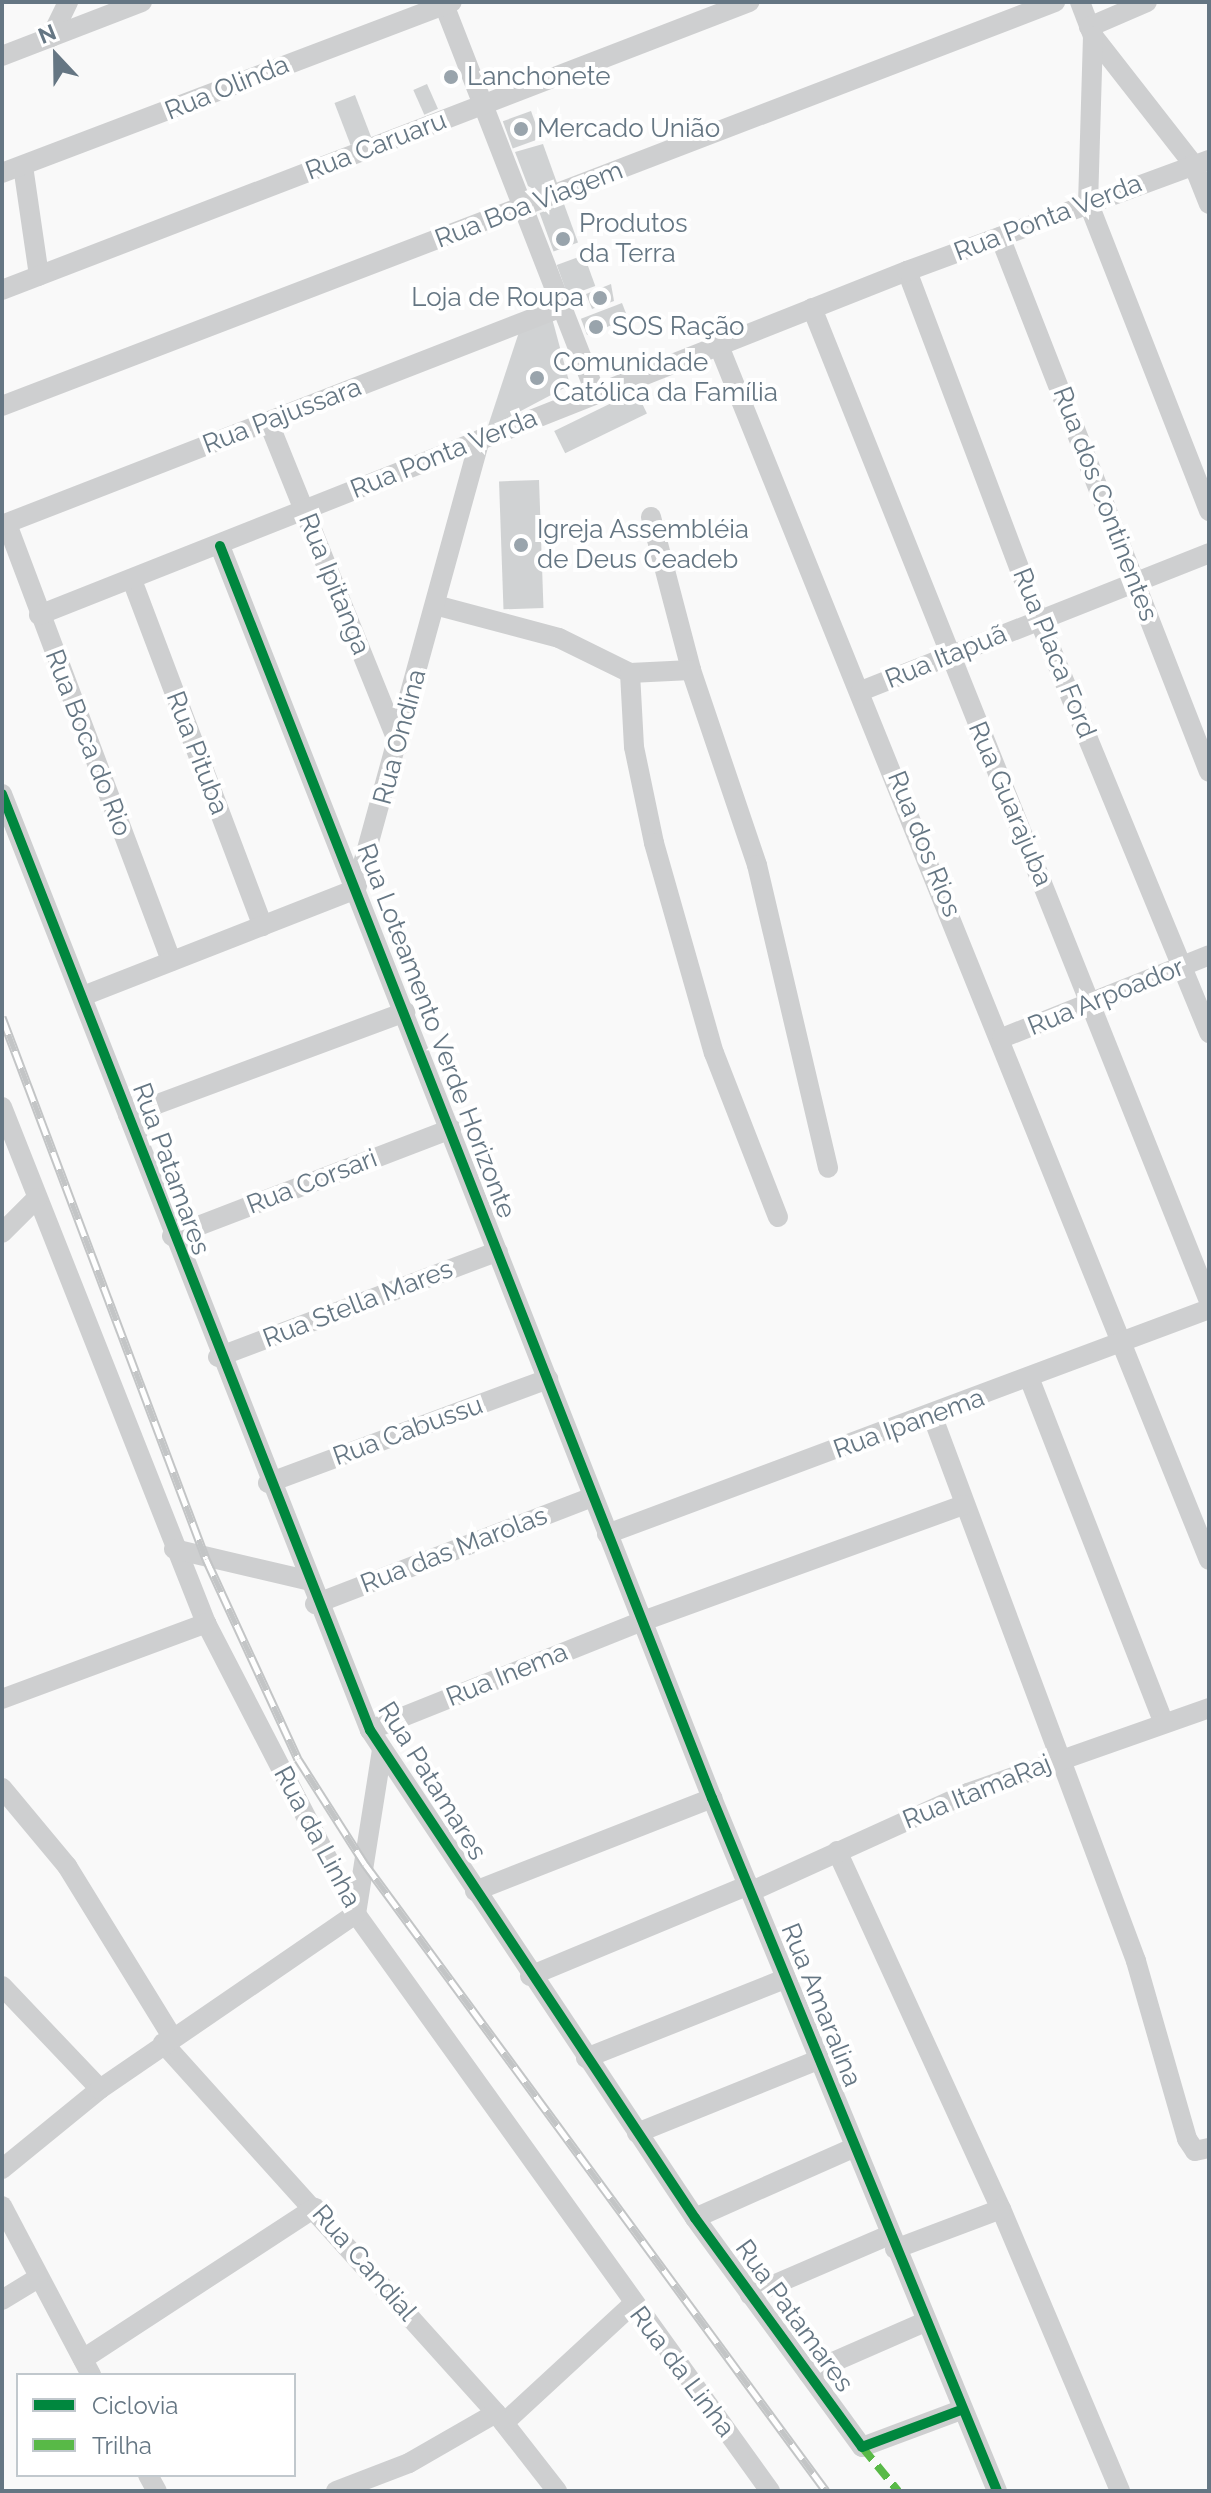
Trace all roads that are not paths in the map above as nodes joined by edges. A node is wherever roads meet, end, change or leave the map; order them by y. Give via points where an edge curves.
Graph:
1 (68, 2) edge
2 (142, 2) edge
3 (749, 2) edge
4 (1055, 2) edge
5 (1080, 2) edge
6 (1147, 2) edge
7 (447, 3) edge
8 (1020, 9) edge
9 (1091, 32) junction
10 (51, 37) junction
11 (2, 56) edge
12 (483, 104) junction
13 (1201, 162) edge
14 (7, 170) edge
15 (1088, 202) junction
16 (1209, 204) edge
17 (523, 207) junction
18 (1000, 237) junction
19 (907, 271) junction
20 (39, 276) junction
21 (2, 290) edge
22 (562, 307) junction
23 (812, 308) junction
24 (719, 346) junction
25 (596, 394) junction
26 (2, 406) edge
27 (268, 421) junction
28 (480, 440) junction
29 (305, 511) junction
30 (1209, 511) edge
31 (651, 517) dead end
32 (4, 524) edge
33 (220, 546) junction
34 (1209, 553) edge
35 (132, 580) junction
36 (1135, 582) junction
37 (435, 605) junction
38 (39, 615) junction
39 (1039, 620) junction
40 (948, 656) junction
41 (691, 670) junction
42 (630, 673) junction
43 (861, 691) junction
44 (399, 746) junction
45 (1209, 772) edge
46 (2, 794) edge
47 (356, 889) junction
48 (263, 926) junction
49 (1209, 955) edge
50 (171, 961) junction
51 (1183, 966) junction
52 (83, 996) junction
53 (1092, 1002) junction
54 (405, 1012) junction
55 (1209, 1033) edge
56 (1002, 1038) junction
57 (2, 1107) edge
58 (128, 1115) junction
59 (451, 1129) junction
60 (828, 1168) dead end
61 (37, 1198) junction
62 (778, 1217) dead end
63 (2, 1233) edge
64 (172, 1236) junction
65 (498, 1251) junction
66 (1209, 1301) edge
67 (1209, 1309) edge
68 (1121, 1345) junction
69 (218, 1357) junction
70 (548, 1379) junction
71 (1030, 1380) junction
72 (932, 1415) junction
73 (268, 1483) junction
74 (593, 1497) junction
75 (964, 1505) junction
76 (607, 1534) junction
77 (174, 1549) junction
78 (1209, 1560) edge
79 (306, 1580) junction
80 (315, 1604) junction
81 (643, 1621) junction
82 (206, 1623) junction
83 (2, 1699) edge
84 (1209, 1708) edge
85 (1163, 1722) junction
86 (370, 1730) junction
87 (382, 1749) junction
88 (1059, 1760) junction
89 (2, 1788) edge
90 (712, 1798) junction
91 (837, 1851) junction
92 (750, 1888) junction
93 (475, 1891) junction
94 (356, 1914) junction
95 (530, 1976) junction
96 (785, 1979) junction
97 (2, 1986) edge
98 (168, 2040) junction
99 (586, 2058) junction
100 (820, 2059) junction
101 (100, 2089) junction
102 (637, 2133) junction
103 (855, 2147) junction
104 (1209, 2148) edge
105 (2, 2169) edge
106 (2, 2206) edge
107 (315, 2208) junction
108 (1001, 2209) junction
109 (695, 2218) junction
110 (892, 2242) junction
111 (38, 2278) junction
112 (750, 2295) junction
113 (2, 2300) edge
114 (632, 2305) junction
115 (925, 2322) junction
116 (87, 2367) edge
117 (808, 2373) junction
118 (961, 2410) junction
119 (500, 2418) junction
120 (336, 2491) edge
121 (557, 2491) edge
122 (770, 2491) edge
123 (997, 2491) edge
124 (1120, 2491) edge

1 - 10 street
2 - 10 street
3 - 12 street, Rua Caruaru
4 - 8 street, Rua Boa Viagem
5 - 9 street
6 - 9 street
7 - 12 street
7 - 14 street, Rua Olinda
8 - 17 street, Rua Boa Viagem
9 - 13 street
9 - 15 street
10 - 11 street
12 - 17 street
12 - 20 street, Rua Caruaru
13 - 15 street, Rua Ponta Verda
13 - 16 street
14 - 20 street
15 - 18 street, Rua Ponta Verda
15 - 30 street
17 - 22 street
17 - 26 street, Rua Boa Viagem
18 - 19 street, Rua Ponta Verda
18 - 36 street, Rua dos Continentes
19 - 23 street, Rua Ponta Verda
19 - 39 street, Rua Placa Ford
20 - 21 street, Rua Caruaru
22 - 25 street
22 - 27 street, Rua Pajussara
23 - 24 street, Rua Ponta Verda
23 - 40 street, Rua Guarajuba
24 - 25 street, Rua Ponta Verda
24 - 43 street, Rua dos Rios
25 - 28 street, Rua Ponta Verda
27 - 29 street, Rua Ipitanga
27 - 32 street, Rua Pajussara
28 - 29 street, Rua Ponta Verda
28 - 37 street, Rua Ondina
29 - 33 street, Rua Ponta Verda
29 - 44 street, Rua Ipitanga
31 - 41 street
32 - 38 street, Rua Boca do Rio
33 - 35 street, Rua Ponta Verda
33 - 47 street, Rua Loteamento Verde Horizonte
34 - 36 street, Rua Itapuã
35 - 38 street, Rua Ponta Verda
35 - 48 street, Rua Pituba
36 - 39 street, Rua Itapuã
36 - 45 street, Rua dos Continentes
37 - 42 street via 559,638
37 - 44 street, Rua Ondina
38 - 50 street, Rua Boca do Rio
39 - 40 street, Rua Itapuã
39 - 51 street, Rua Placa Ford
40 - 43 street, Rua Itapuã
40 - 53 street, Rua Guarajuba
41 - 42 street
41 - 60 street via 757,865
42 - 62 street via 631,723 654,843 714,1053
43 - 56 street, Rua dos Rios
44 - 47 street, Rua Ondina
46 - 52 street, Rua Patamares
47 - 48 street
47 - 54 street, Rua Loteamento Verde Horizonte
48 - 50 street
49 - 51 street, Rua Arpoador
50 - 52 street
51 - 53 street, Rua Arpoador
51 - 55 street, Rua Placa Ford
52 - 58 street, Rua Patamares
53 - 56 street, Rua Arpoador
53 - 66 street, Rua Guarajuba
54 - 58 street
54 - 59 street, Rua Loteamento Verde Horizonte
56 - 68 street, Rua dos Rios
57 - 61 street, Rua da Linha
58 - 64 street, Rua Patamares
59 - 64 street, Rua Corsari
59 - 65 street, Rua Loteamento Verde Horizonte
61 - 63 street
61 - 77 street, Rua da Linha
64 - 69 street, Rua Patamares
65 - 69 street, Rua Stella Mares
65 - 70 street, Rua Loteamento Verde Horizonte
67 - 68 street, Rua Ipanema
68 - 71 street, Rua Ipanema
68 - 78 street, Rua dos Rios
69 - 73 street, Rua Patamares
70 - 73 street, Rua Cabussu
70 - 74 street, Rua Loteamento Verde Horizonte
71 - 72 street, Rua Ipanema
71 - 85 street
72 - 75 street
72 - 76 street, Rua Ipanema
73 - 79 street, Rua Patamares
74 - 76 street, Rua Loteamento Verde Horizonte
74 - 80 street, Rua das Marolas
75 - 81 street, Rua Inema
75 - 88 street
76 - 81 street, Rua Amaralina
77 - 79 street
77 - 82 street, Rua da Linha
79 - 80 street, Rua Patamares
80 - 86 street, Rua Patamares
81 - 86 street, Rua Inema
81 - 90 street, Rua Amaralina
82 - 83 street
82 - 94 street, Rua da Linha
84 - 85 street, Rua ItamaRaj
85 - 88 street, Rua ItamaRaj
86 - 87 street, Rua Patamares
87 - 93 street, Rua Patamares
87 - 94 street
88 - 91 street, Rua ItamaRaj
88 - 104 street via 1136,1961 1187,2139 1195,2151
89 - 98 street, Rua Candial via 67,1866
90 - 92 street, Rua Amaralina
90 - 93 street
91 - 92 street, Rua ItamaRaj
91 - 108 street
92 - 95 street, Rua ItamaRaj
92 - 96 street, Rua Amaralina
93 - 95 street, Rua Patamares
94 - 98 street
94 - 114 street, Rua da Linha
95 - 99 street, Rua Patamares
96 - 99 street
96 - 100 street, Rua Amaralina
97 - 101 street
98 - 101 street
98 - 107 street, Rua Candial
99 - 102 street, Rua Patamares
100 - 102 street
100 - 103 street, Rua Amaralina
101 - 105 street
102 - 109 street, Rua Patamares
103 - 109 street
103 - 110 street, Rua Amaralina
106 - 111 street
107 - 116 street
107 - 119 street, Rua Candial
108 - 110 street
108 - 124 street
109 - 112 street, Rua Patamares
110 - 112 street
110 - 115 street, Rua Amaralina
111 - 113 street
111 - 116 street
112 - 117 street, Rua Patamares
114 - 119 street
114 - 122 street, Rua da Linha
115 - 117 street
115 - 118 street, Rua Amaralina
117 - 118 street, Rua Patamares via 862,2447
118 - 123 street, Rua Amaralina
119 - 120 street via 409,2463
119 - 121 street, Rua Candial

